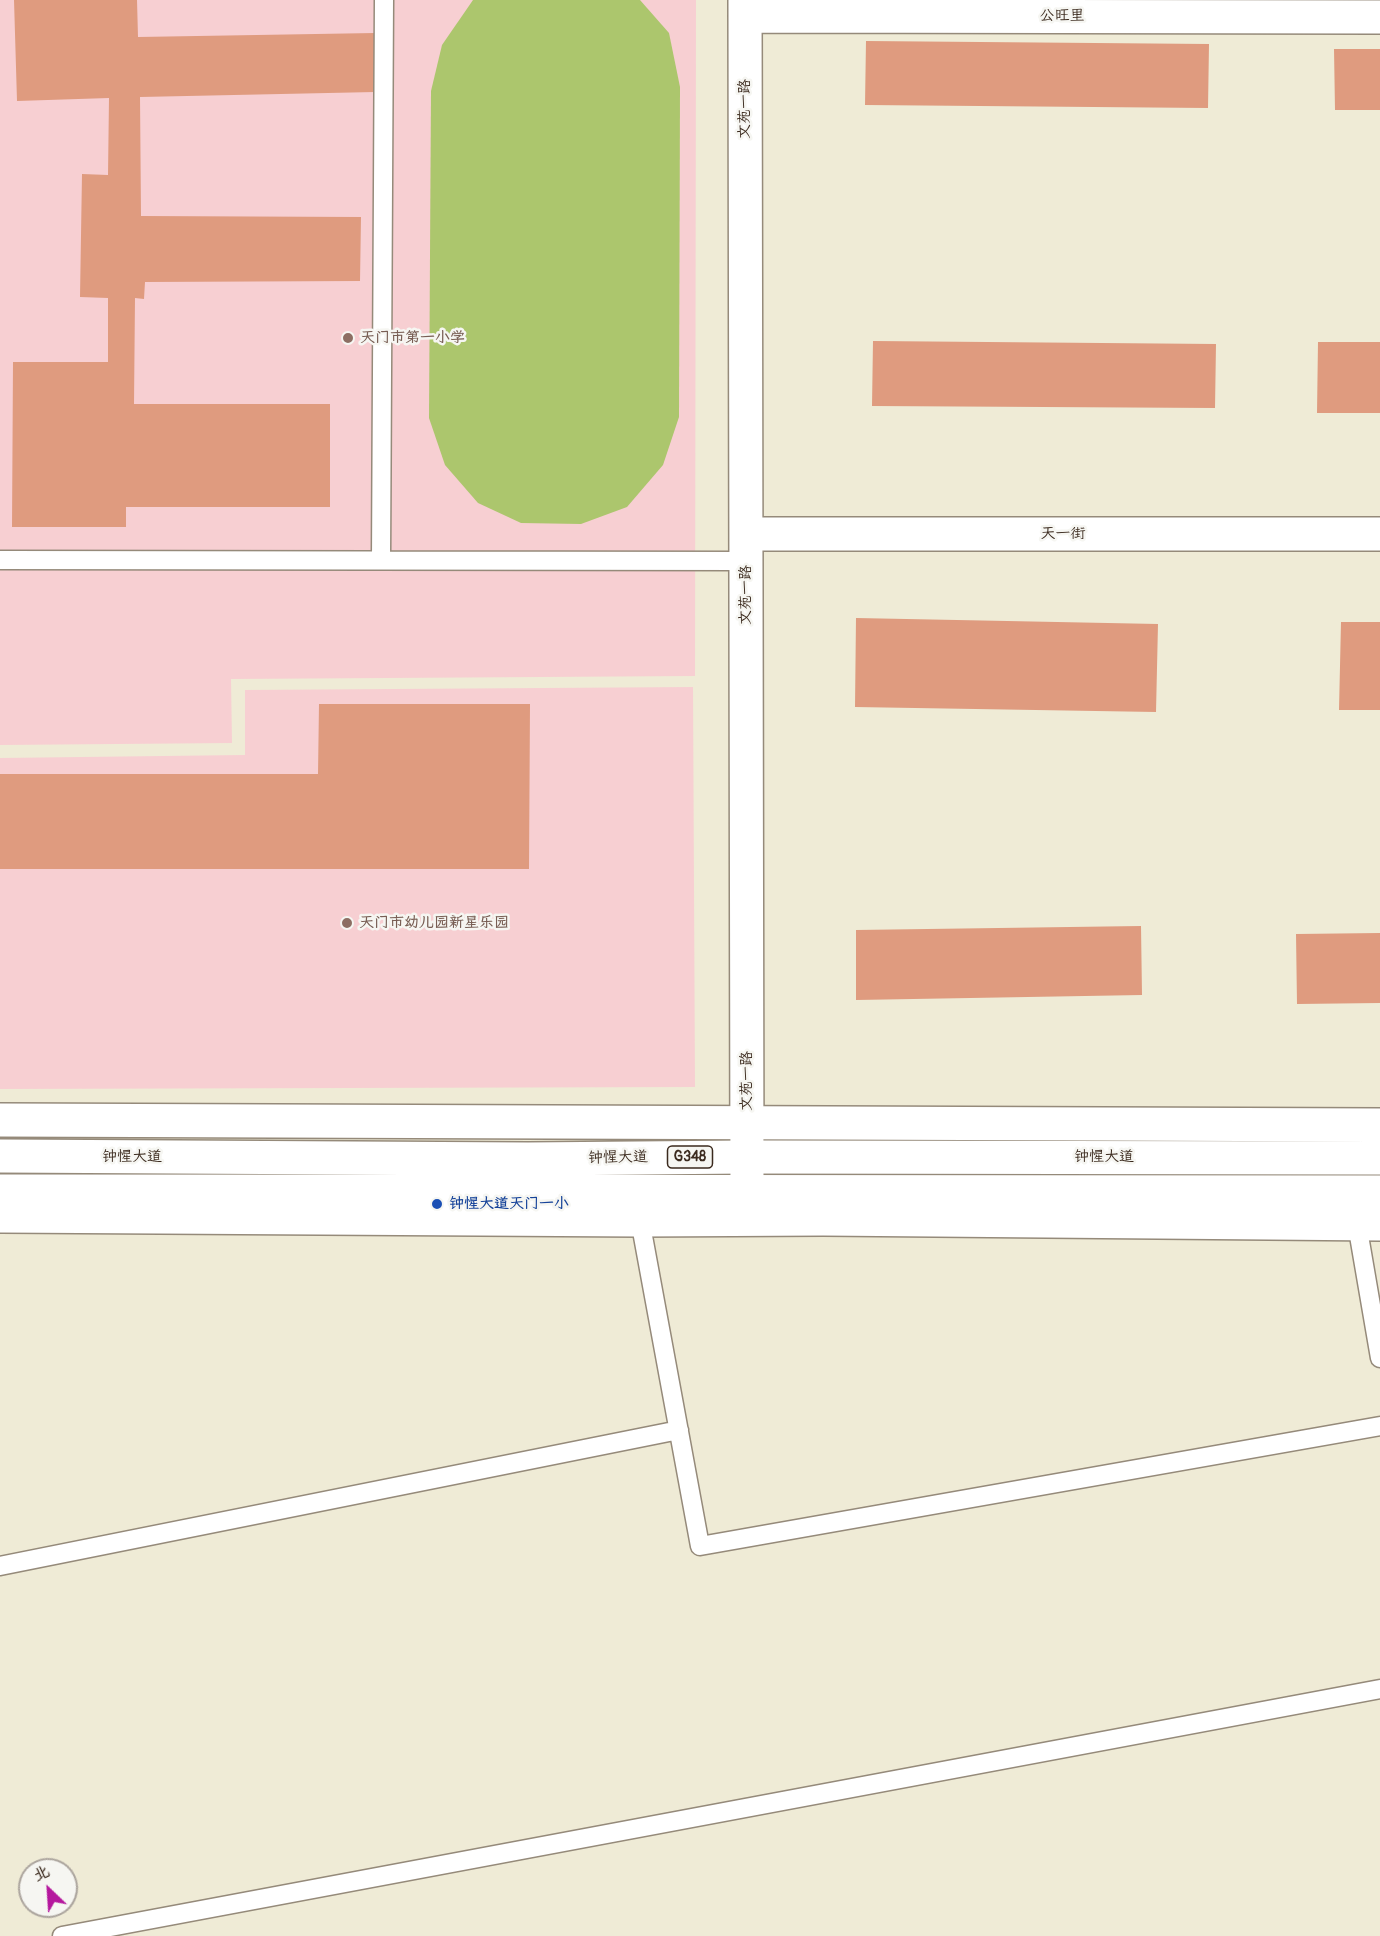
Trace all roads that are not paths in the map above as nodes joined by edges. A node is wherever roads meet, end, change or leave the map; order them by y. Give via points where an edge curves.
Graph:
1 (384, 0) edge
2 (745, 8) edge
3 (1269, 8) edge
4 (1380, 17) edge
5 (1380, 534) edge
6 (746, 548) junction
7 (0, 560) edge
8 (381, 560) junction
9 (0, 1120) edge
10 (747, 1123) junction
11 (1380, 1125) edge
12 (0, 1156) edge
13 (747, 1157) junction
14 (1380, 1158) edge
15 (747, 1190) junction
16 (0, 1191) edge
17 (1380, 1192) edge
18 (0, 1216) edge
19 (640, 1220) junction
20 (1368, 1224) edge
21 (1380, 1358) edge
22 (1380, 1426) edge
23 (679, 1430) junction
24 (0, 1566) edge
25 (1380, 1689) edge
26 (62, 1936) edge

1 - 8 lane
2 - 3 main road, 公旺里
2 - 6 main road, 文苑一路
3 - 4 main road, 公旺里
5 - 6 main road, 天一街
6 - 8 lane
6 - 10 main road, 文苑一路
7 - 8 lane
9 - 10 main road
10 - 11 main road
10 - 13 main road, 文苑一路
12 - 13 main road, 钟惺大道 / G348
13 - 14 main road, 钟惺大道 / G348
13 - 15 main road, 文苑一路
15 - 16 main road
15 - 17 main road
18 - 19 main road
19 - 20 main road
19 - 23 lane
20 - 21 lane
22 - 23 lane via 700,1546
23 - 24 lane
25 - 26 lane

